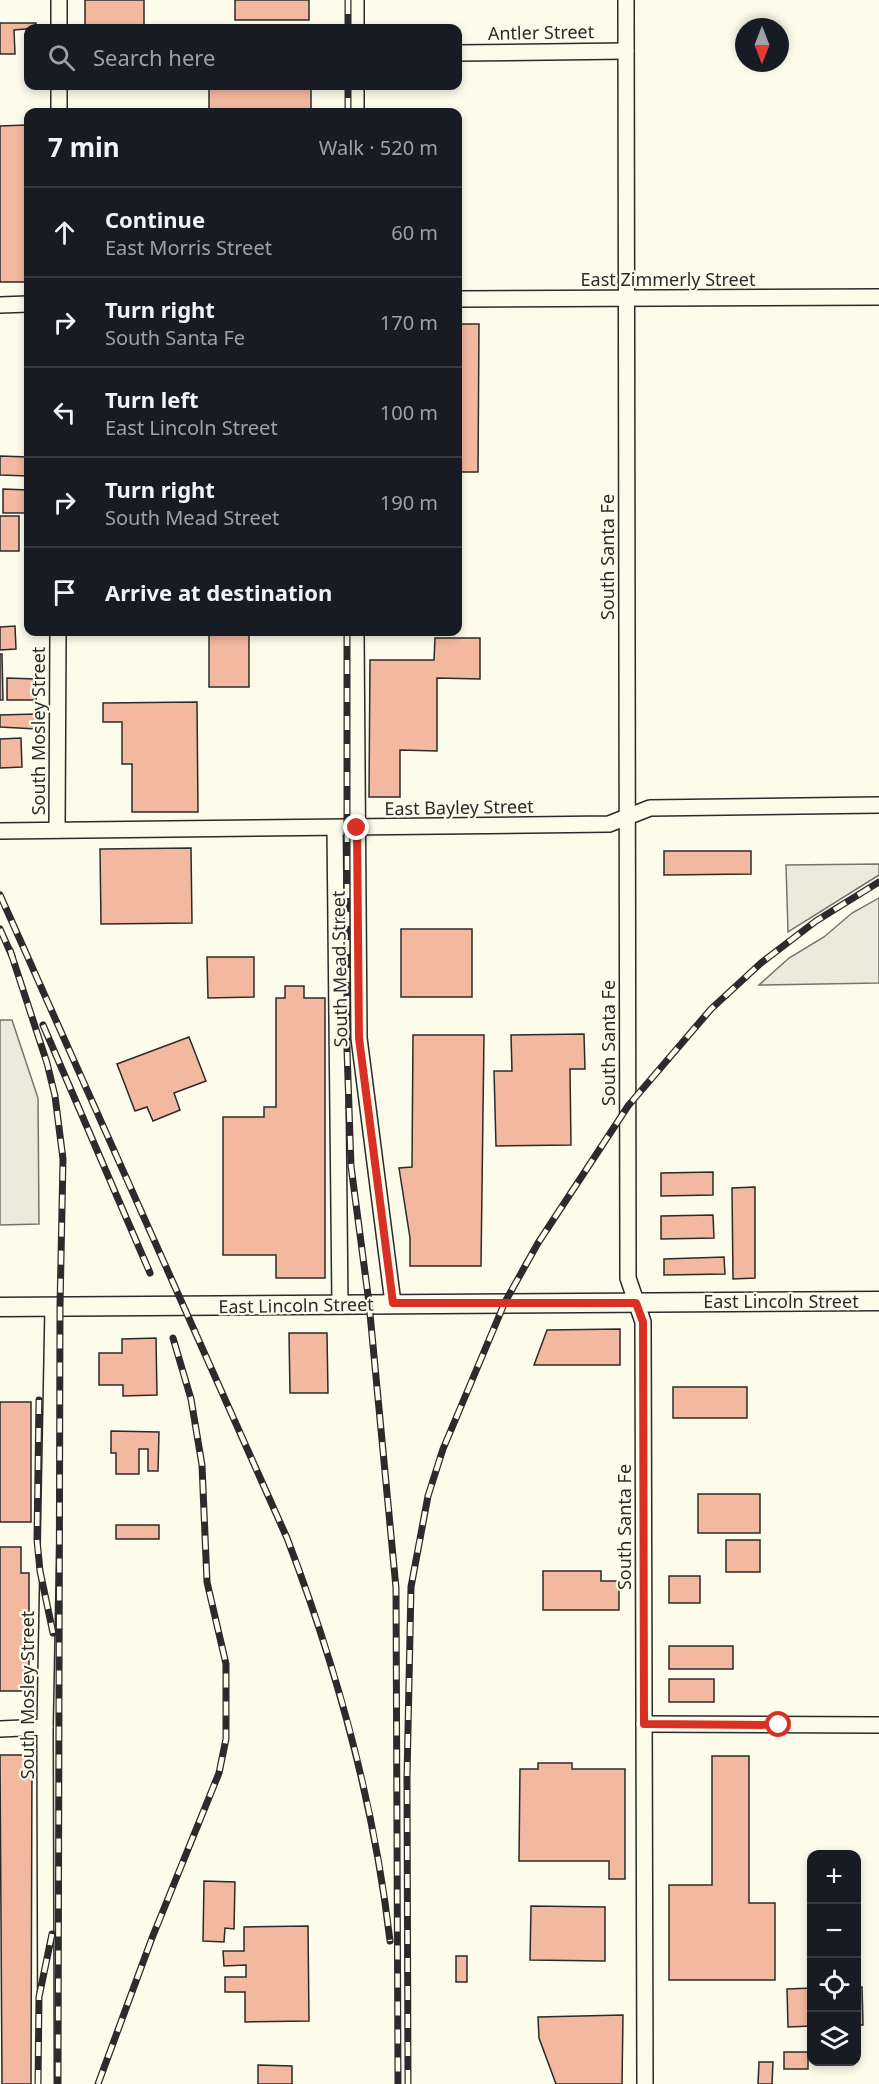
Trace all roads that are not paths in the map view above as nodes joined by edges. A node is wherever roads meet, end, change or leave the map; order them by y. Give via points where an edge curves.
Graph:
1 (59, 0) edge
2 (356, 0) edge
3 (626, 0) edge
4 (59, 24) edge
5 (356, 24) edge
6 (626, 51) junction
7 (462, 53) edge
8 (59, 90) edge
9 (356, 90) edge
10 (59, 108) edge
11 (356, 108) edge
12 (879, 297) edge
13 (462, 299) edge
14 (627, 299) junction
15 (0, 304) edge
16 (24, 304) edge
17 (58, 636) edge
18 (356, 636) edge
19 (879, 805) edge
20 (627, 817) junction
21 (335, 828) junction
22 (357, 828) junction
23 (57, 830) junction
24 (0, 831) edge
25 (879, 1301) edge
26 (393, 1303) junction
27 (636, 1303) junction
28 (340, 1306) junction
29 (0, 1307) edge
30 (53, 1307) junction
31 (644, 1724) junction
32 (879, 1725) edge
33 (45, 1727) junction
34 (0, 1729) edge
35 (46, 2084) edge
36 (645, 2084) edge

1 - 4 street
2 - 5 street
3 - 6 street, South Santa Fe
6 - 7 street, Antler Street
6 - 14 street, South Santa Fe
8 - 10 street
9 - 11 street
12 - 14 street, East Zimmerly Street
13 - 14 street, East Zimmerly Street
14 - 20 street, South Santa Fe
15 - 16 street
17 - 23 street, South Mosley Street
18 - 22 street, South Mead Street
19 - 20 street, East Bayley Street via 650,808
20 - 22 street, East Bayley Street via 609,825
20 - 27 street, South Santa Fe via 628,1278
21 - 22 street, East Bayley Street
21 - 23 street, East Bayley Street
21 - 28 street, South Mead Street
22 - 26 street, South Mead Street via 359,1038
23 - 24 street, East Bayley Street
25 - 27 street, East Lincoln Street
26 - 27 street, East Lincoln Street
26 - 28 street, East Lincoln Street
27 - 31 street, South Santa Fe via 643,1322
28 - 30 street, East Lincoln Street
29 - 30 street, East Lincoln Street
30 - 33 street, South Mosley Street
31 - 32 street
31 - 36 street, South Santa Fe
33 - 34 street
33 - 35 street, South Mosley Street

